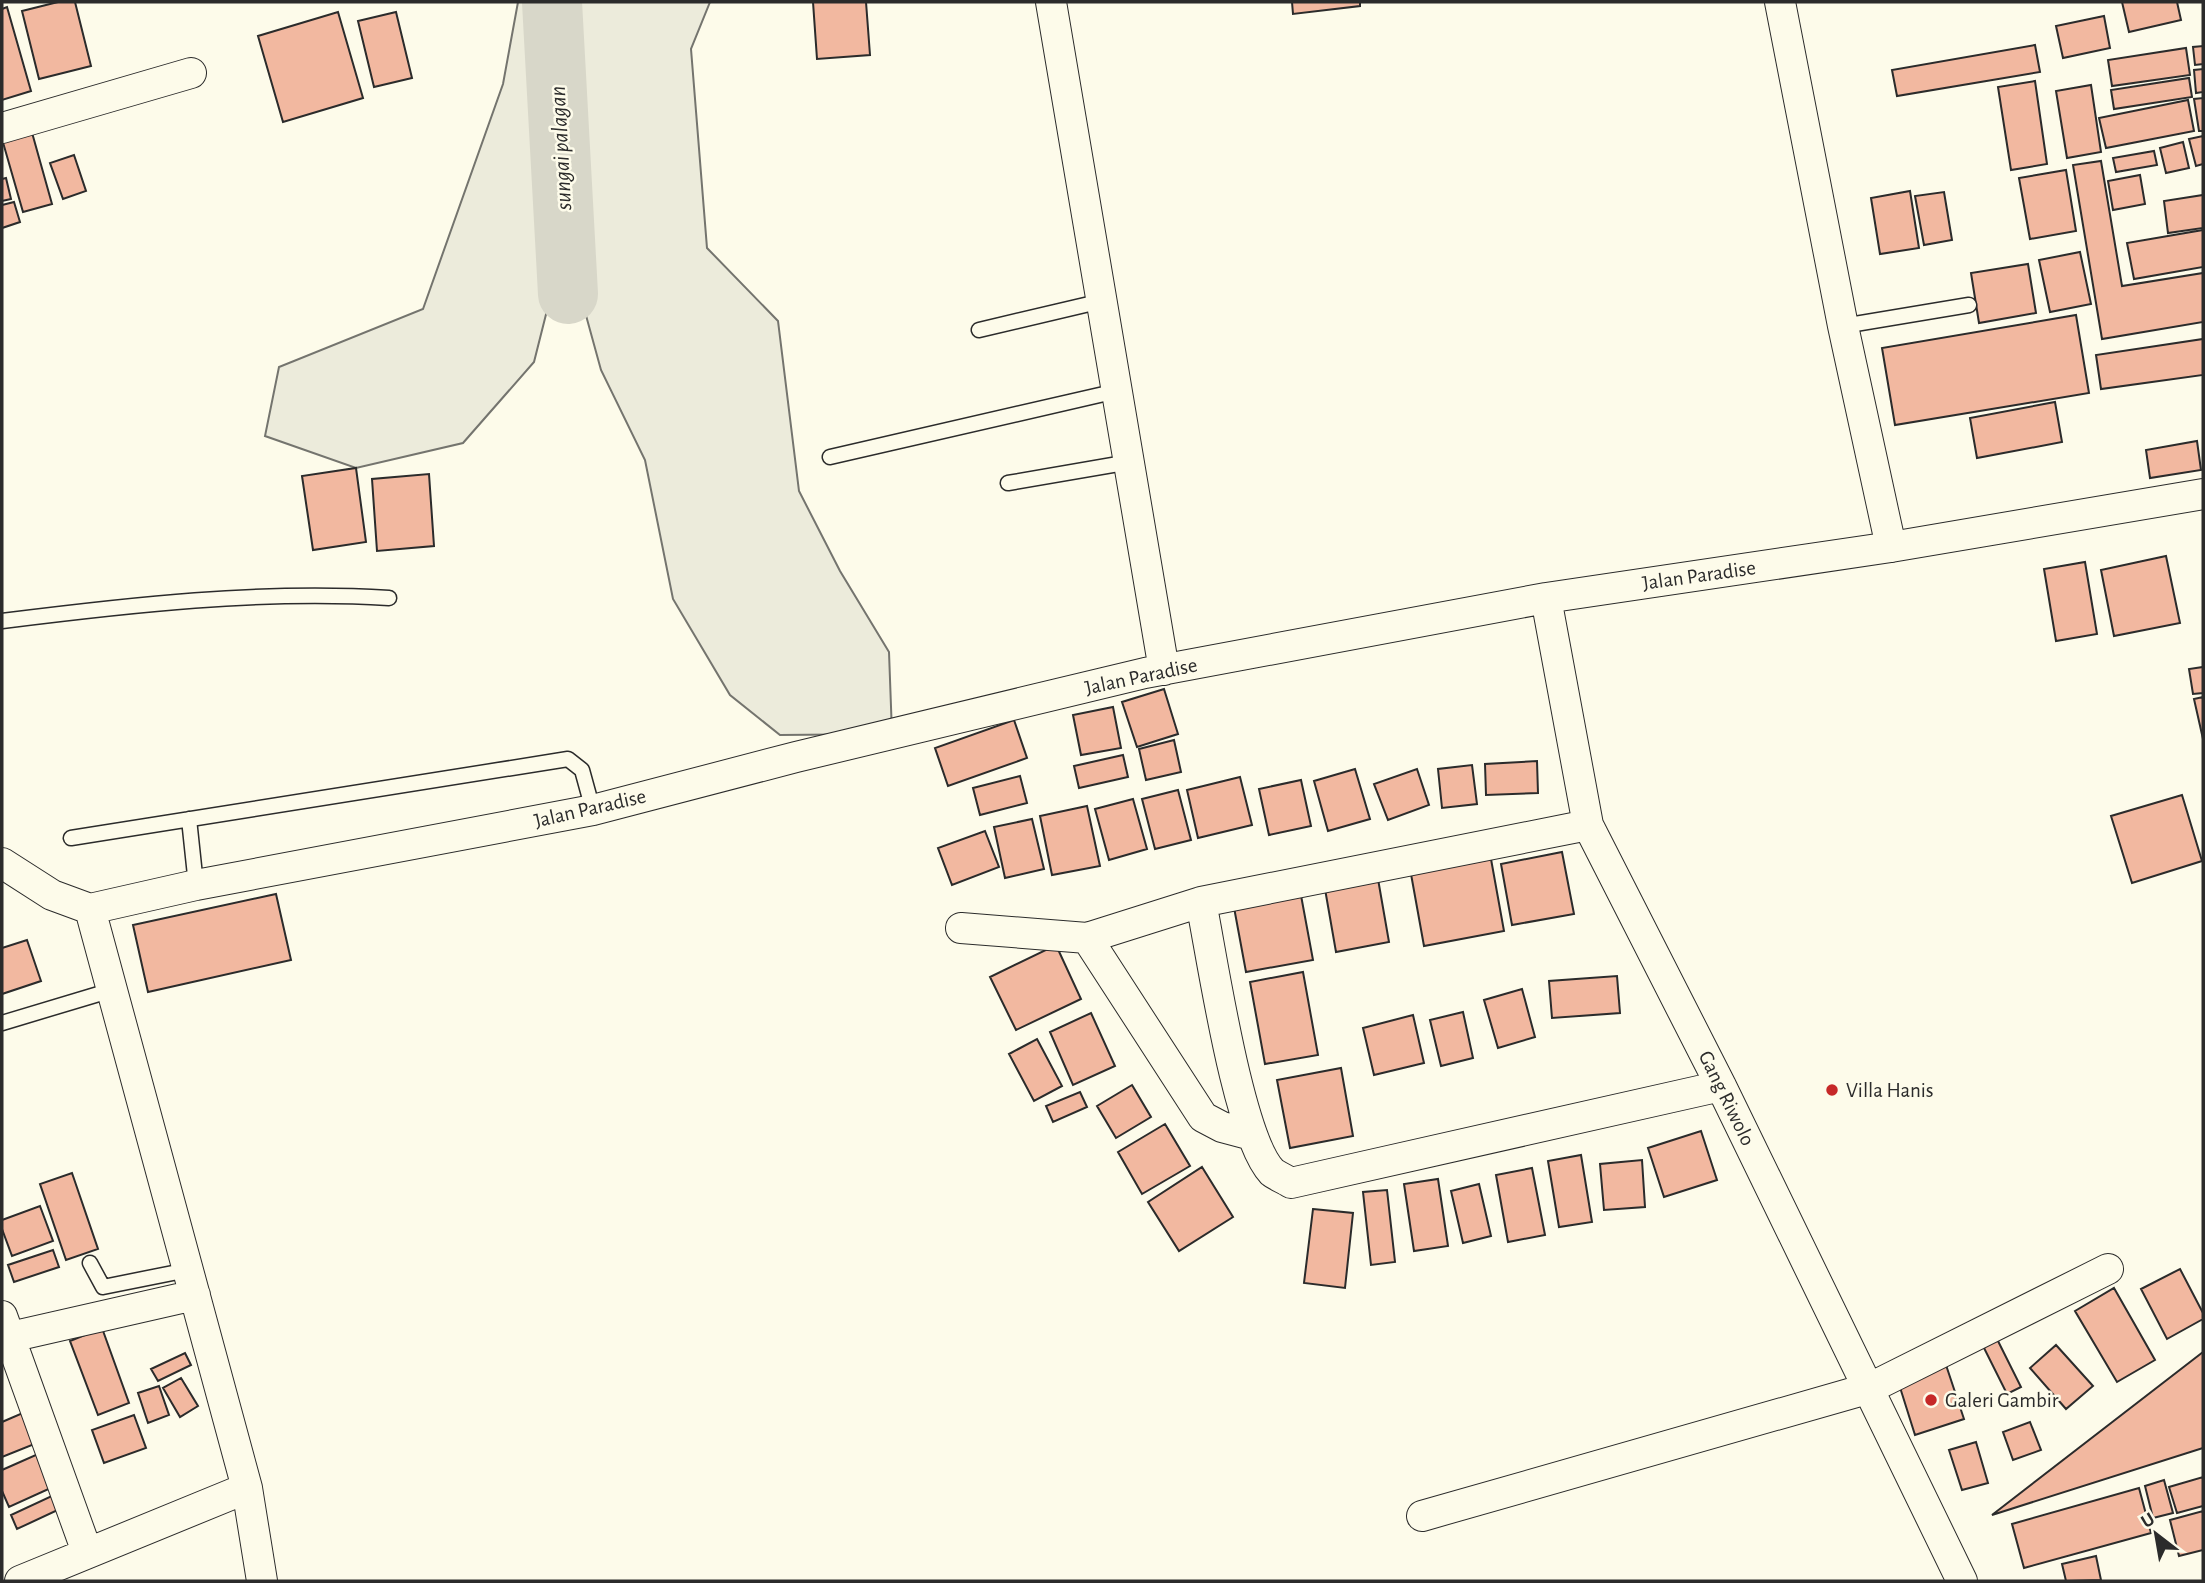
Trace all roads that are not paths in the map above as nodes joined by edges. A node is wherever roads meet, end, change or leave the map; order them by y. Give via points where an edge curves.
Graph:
1 (1051, 2) edge
2 (1780, 2) edge
3 (191, 73) dead end
4 (2, 128) edge
5 (1102, 301) junction
6 (1969, 305) dead end
7 (1843, 326) junction
8 (979, 330) dead end
9 (1117, 391) junction
10 (830, 457) dead end
11 (1130, 462) junction
12 (1008, 483) dead end
13 (2203, 494) edge
14 (1891, 547) junction
15 (1546, 597) junction
16 (389, 598) dead end
17 (2, 621) edge
18 (1164, 670) junction
19 (593, 810) junction
20 (189, 819) junction
21 (1588, 825) junction
22 (71, 838) dead end
23 (2, 863) edge
24 (196, 885) junction
25 (1202, 902) junction
26 (90, 909) junction
27 (961, 928) dead end
28 (1087, 938) junction
29 (112, 990) junction
30 (2, 1023) edge
31 (1721, 1086) junction
32 (1252, 1135) junction
33 (90, 1263) dead end
34 (2108, 1269) dead end
35 (191, 1283) junction
36 (4, 1331) edge
37 (1870, 1388) junction
38 (247, 1488) junction
39 (1422, 1516) dead end
40 (87, 1552) junction
41 (20, 1581) edge
42 (262, 1581) edge
43 (1962, 1581) edge

1 - 5 street
2 - 7 street
3 - 4 street
5 - 8 lane
5 - 9 street
6 - 7 lane
7 - 14 street
9 - 10 lane
9 - 11 street
11 - 12 lane
11 - 18 street
13 - 14 street, Jalan Paradise
14 - 15 street, Jalan Paradise
15 - 18 street, Jalan Paradise
15 - 21 street, Gang Riwolo
16 - 17 lane via 282,595 119,606
18 - 19 street, Jalan Paradise
19 - 20 lane via 582,770 568,759
19 - 24 street, Jalan Paradise
20 - 22 lane
20 - 24 lane
21 - 25 street
21 - 31 street, Gang Riwolo
23 - 26 street via 52,895
24 - 26 street, Jalan Paradise
25 - 28 street
25 - 32 street
26 - 29 street
27 - 28 street
28 - 32 street via 1203,1117
29 - 30 lane
29 - 35 street
31 - 32 street via 1291,1183 1272,1171
31 - 37 street, Gang Riwolo
33 - 35 lane via 103,1287
34 - 37 street
35 - 36 street
35 - 38 street
36 - 40 street
37 - 39 street
37 - 43 street, Gang Riwolo
38 - 40 street
38 - 42 street
40 - 41 street

